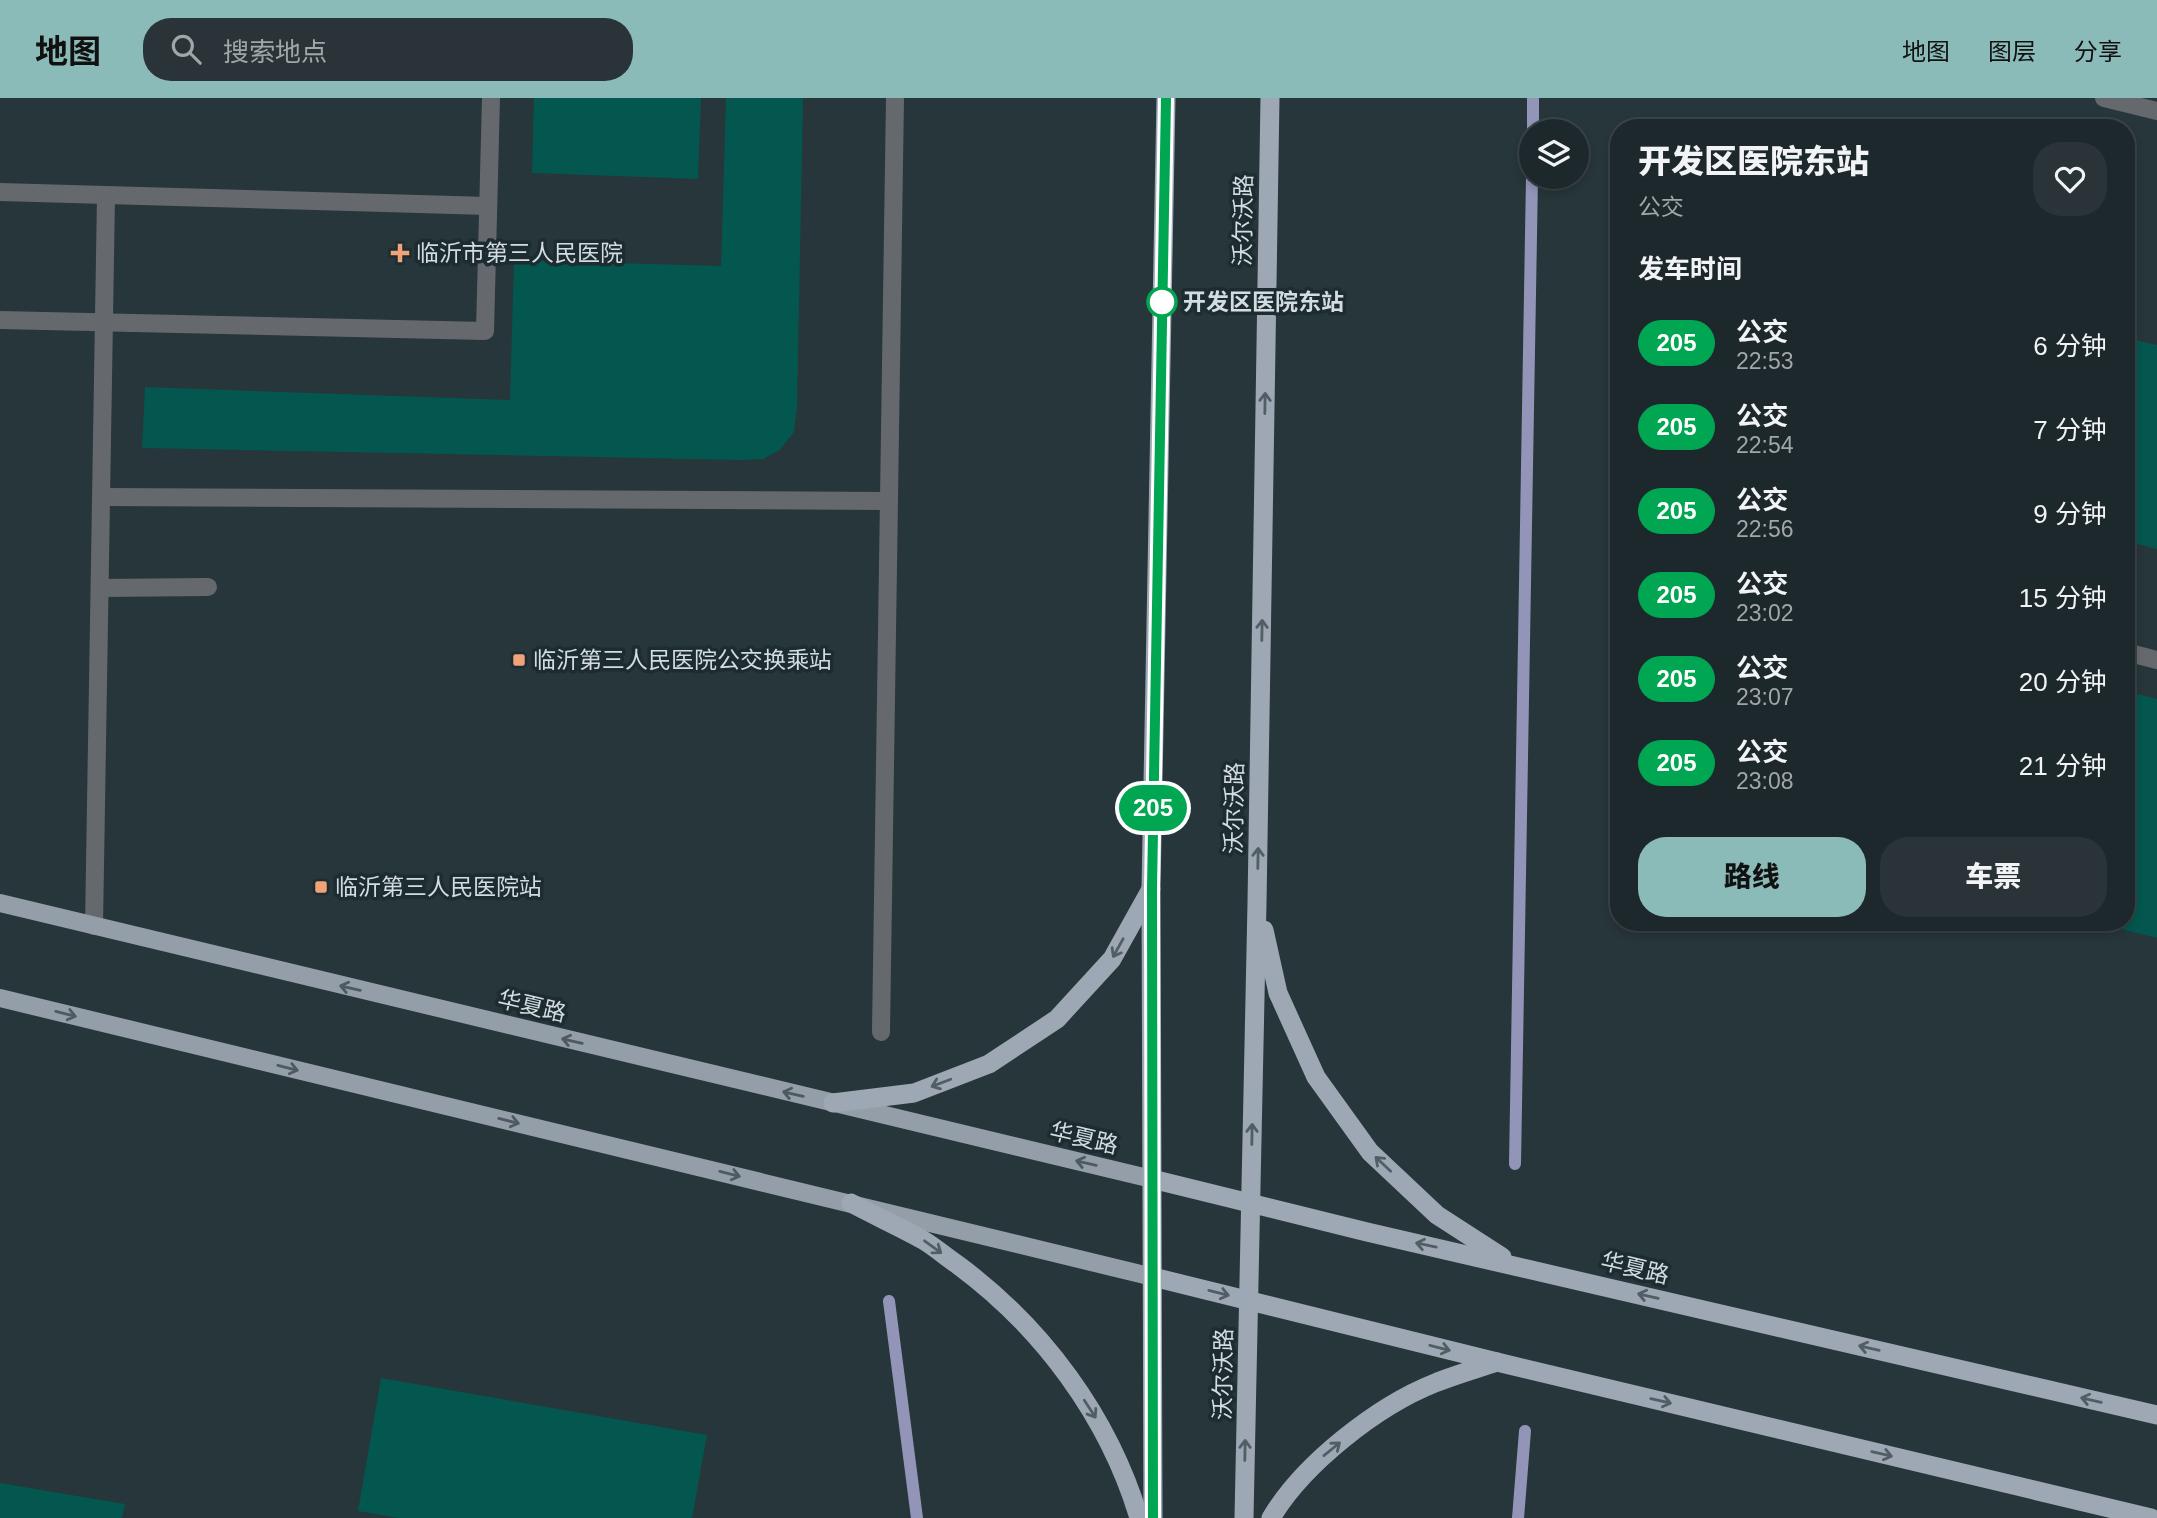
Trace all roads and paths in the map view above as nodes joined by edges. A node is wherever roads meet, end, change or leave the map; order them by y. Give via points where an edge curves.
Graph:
1 (491, 98) edge
2 (895, 98) edge
3 (1166, 98) edge
4 (1270, 98) edge
5 (2104, 98) edge
6 (2157, 111) edge
7 (0, 192) edge
8 (106, 196) junction
9 (488, 206) junction
10 (0, 320) edge
11 (104, 323) junction
12 (102, 497) junction
13 (888, 501) junction
14 (208, 587) dead end
15 (100, 588) junction
16 (2135, 654) edge
17 (2157, 660) edge
18 (1152, 888) junction
19 (1257, 903) junction
20 (0, 904) edge
21 (94, 926) junction
22 (0, 999) edge
23 (881, 1032) dead end
24 (833, 1103) junction
25 (1152, 1179) junction
26 (1251, 1202) junction
27 (851, 1203) junction
28 (1514, 1265) junction
29 (1153, 1277) junction
30 (1249, 1301) junction
31 (1497, 1362) junction
32 (2157, 1415) edge
33 (1139, 1518) edge
34 (1153, 1518) edge
35 (1244, 1518) edge
36 (1271, 1518) edge
37 (2151, 1518) edge

1 - 9 lane
2 - 13 lane
3 - 18 highway
19 -> 4 highway, 沃尔沃路
5 - 6 lane
7 - 8 lane
8 - 9 lane
8 - 11 lane
9 - 11 lane via 485,331
10 - 11 lane
11 - 12 lane
12 - 13 lane
12 - 15 lane
13 - 23 lane
14 - 15 lane
15 - 21 lane
16 - 17 lane
18 -> 24 highway via 1112,959 1057,1019 989,1064 914,1093
18 - 25 highway
26 -> 19 highway, 沃尔沃路
28 -> 19 highway via 1437,1215 1370,1152 1316,1077 1278,993
20 - 21 main road, 华夏路
24 -> 21 main road, 华夏路
22 -> 27 main road
25 -> 24 main road, 华夏路
25 - 26 highway, 华夏路
25 - 29 highway
28 -> 26 highway, 华夏路
26 - 30 highway, 沃尔沃路
27 - 29 main road
27 -> 33 highway via 924,1241 990,1289 1047,1348 1094,1415 1130,1488
32 -> 28 highway, 华夏路
29 -> 30 highway
29 - 34 highway
30 -> 31 highway
35 -> 30 highway, 沃尔沃路
36 -> 31 highway via 1321,1457 1374,1415 1433,1384
31 -> 37 highway

